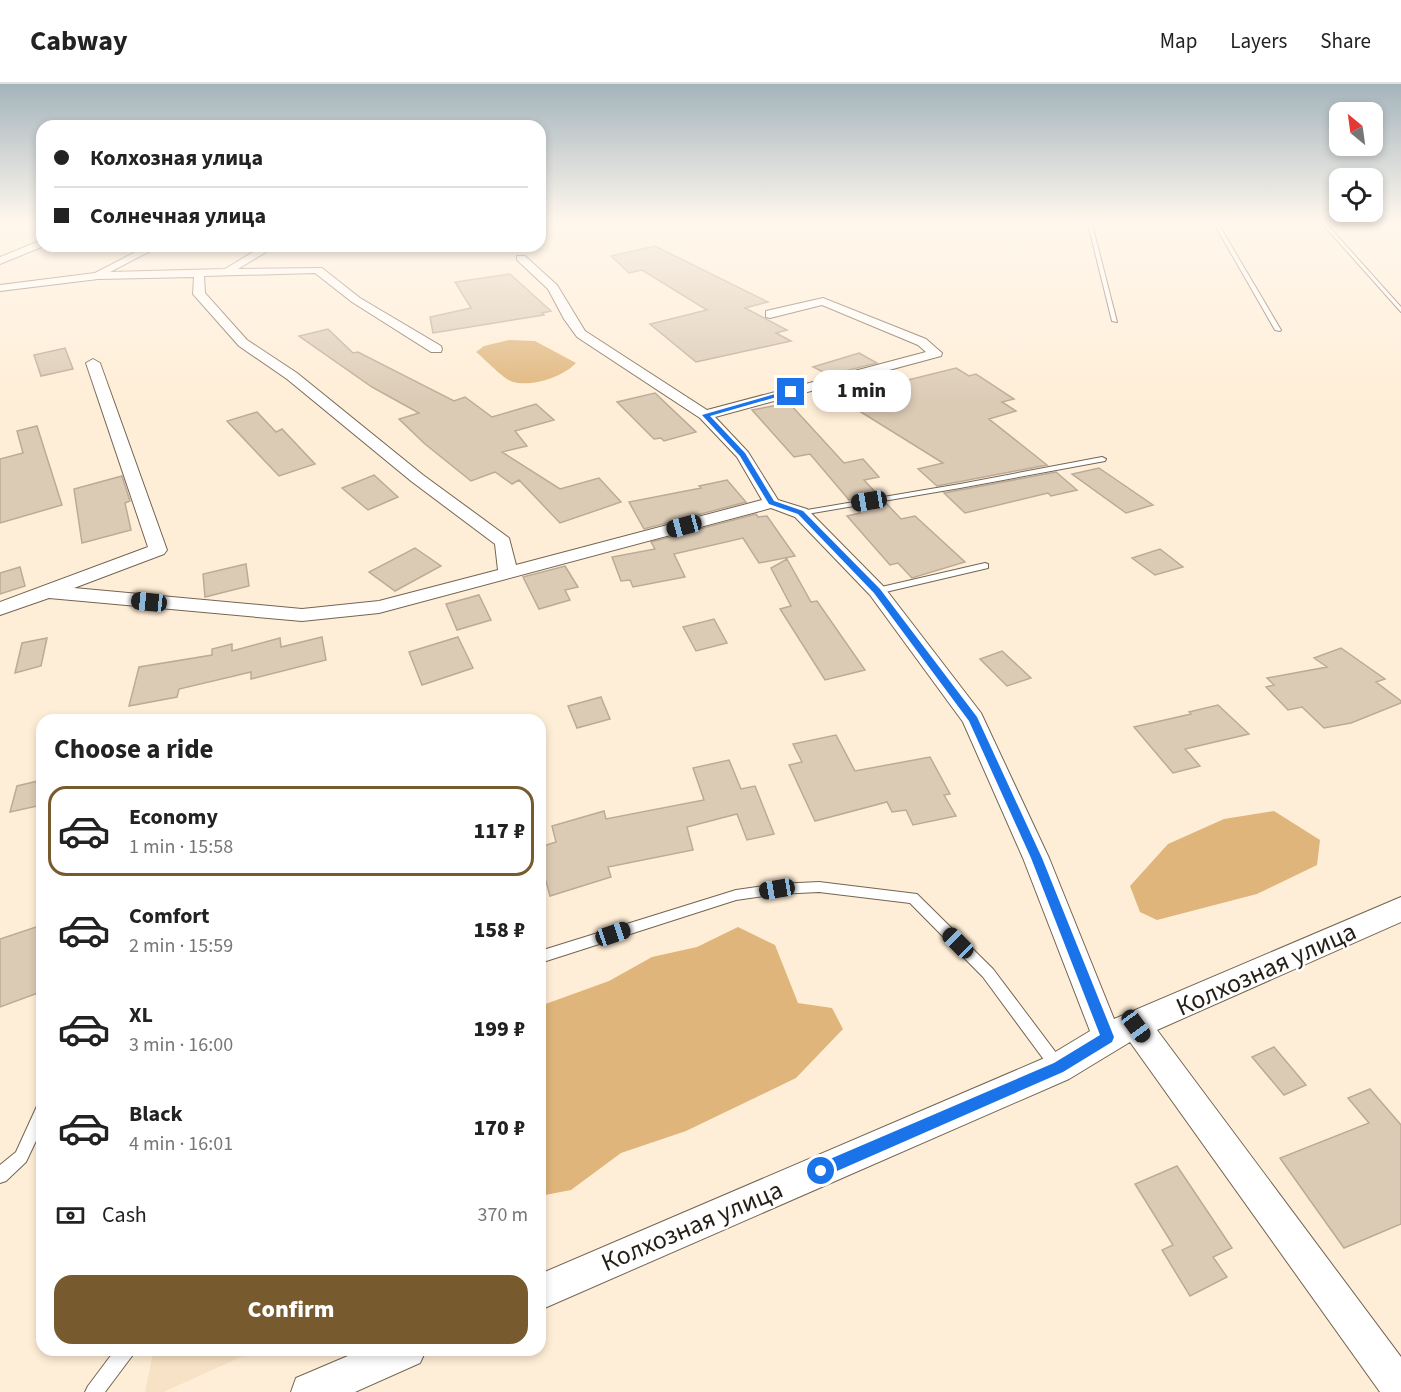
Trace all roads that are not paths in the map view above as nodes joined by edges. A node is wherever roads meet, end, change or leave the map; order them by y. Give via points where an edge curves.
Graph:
1 (63, 281) edge
2 (199, 281) edge
3 (332, 281) edge
4 (546, 281) edge
5 (1105, 281) edge
6 (1250, 281) edge
7 (1375, 281) edge
8 (0, 288) edge
9 (1401, 310) edge
10 (770, 314) dead end
11 (1115, 321) dead end
12 (1278, 330) dead end
13 (436, 349) dead end
14 (93, 363) dead end
15 (705, 415) junction
16 (1102, 459) dead end
17 (772, 503) junction
18 (801, 513) junction
19 (985, 567) dead end
20 (508, 572) junction
21 (877, 591) junction
22 (47, 592) junction
23 (0, 609) edge
24 (1401, 909) edge
25 (546, 955) edge
26 (1122, 1032) junction
27 (1058, 1068) junction
28 (36, 1124) edge
29 (0, 1175) edge
30 (546, 1289) edge
31 (121, 1356) edge
32 (393, 1356) edge
33 (1401, 1389) edge
34 (94, 1392) edge
35 (310, 1392) edge

1 - 8 street
2 - 20 street via 199,294 243,343 292,376 503,542
3 - 13 street
4 - 15 street via 581,334
5 - 11 lane
6 - 12 lane
7 - 9 lane
10 - 15 street via 823,301 922,342 936,353
14 - 22 street via 158,550
15 - 17 street via 743,455
16 - 18 lane
17 - 18 street
17 - 20 street
18 - 21 street
19 - 21 lane
20 - 22 street via 380,607 302,615
21 - 26 street via 974,719 1036,858
22 - 23 street
24 - 26 street, Колхозная улица
25 - 27 lane via 724,899 767,891 819,887 913,898 988,973
26 - 27 street, Колхозная улица
26 - 33 street
27 - 30 street, Колхозная улица
28 - 29 lane via 21,1157
31 - 34 lane
32 - 35 street

